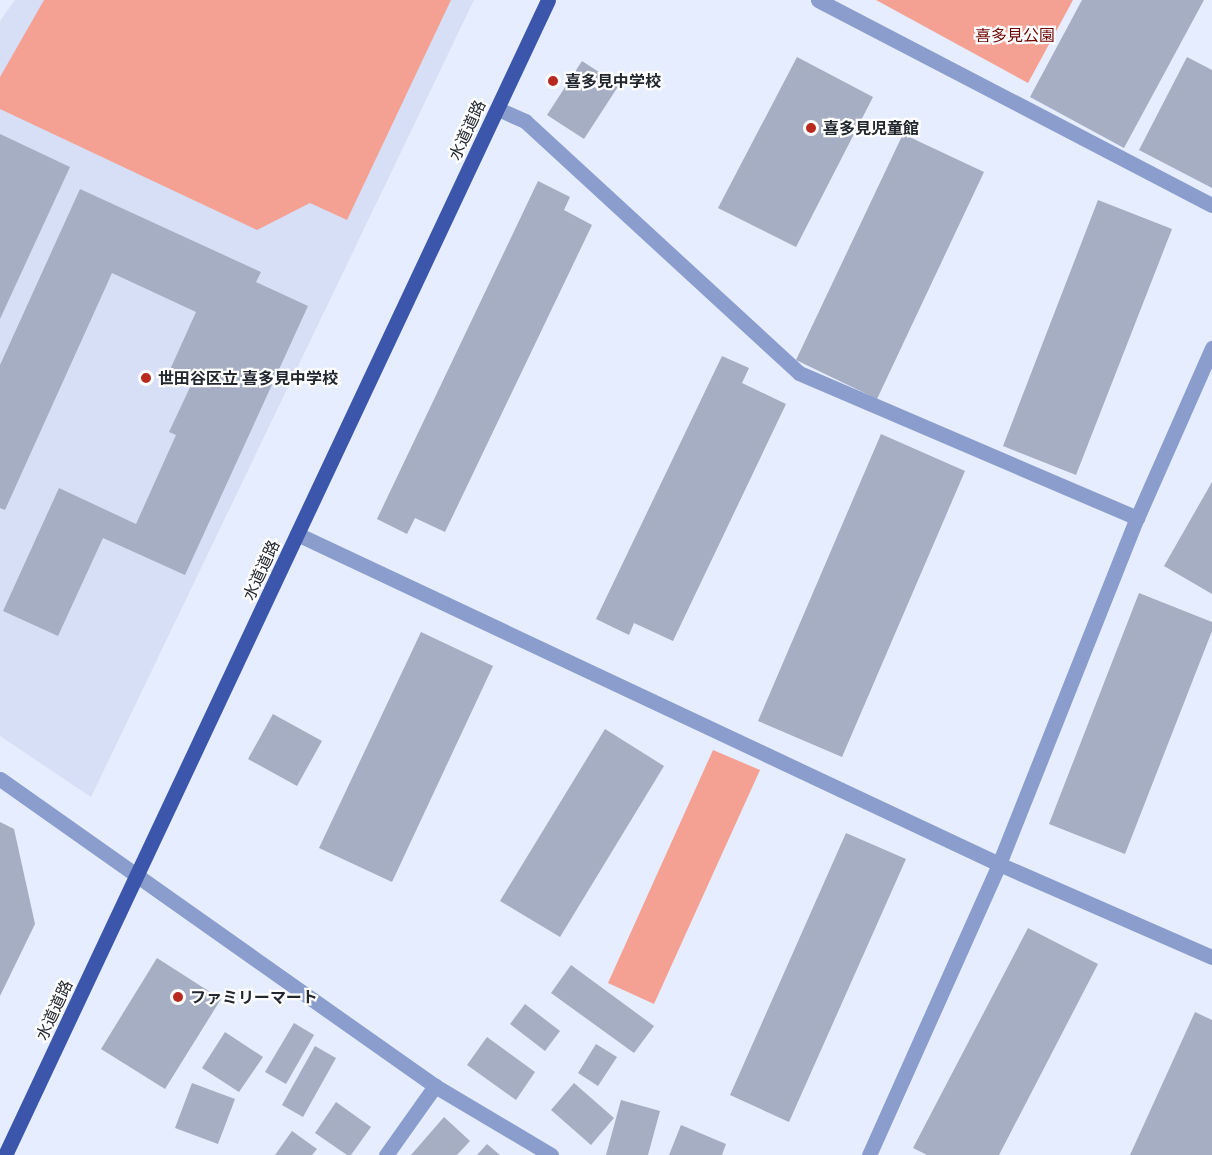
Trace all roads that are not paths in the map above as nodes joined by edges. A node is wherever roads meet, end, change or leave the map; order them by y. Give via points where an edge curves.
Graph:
1 (548, 0) edge
2 (818, 0) edge
3 (498, 109) junction
4 (1212, 205) edge
5 (1212, 348) edge
6 (1137, 518) junction
7 (297, 534) junction
8 (0, 778) edge
9 (999, 864) junction
10 (136, 876) junction
11 (1212, 957) edge
12 (435, 1086) junction
13 (5, 1155) edge
14 (386, 1155) edge
15 (551, 1155) edge
16 (869, 1155) edge

1 - 3 main road, 水道道路
2 - 4 street
3 - 6 street via 525,121 799,373
3 - 7 main road, 水道道路
5 - 6 street
6 - 9 street
7 - 9 street
7 - 10 main road, 水道道路
8 - 10 street
9 - 11 street
9 - 16 street
10 - 12 street
10 - 13 main road, 水道道路
12 - 14 street
12 - 15 street

